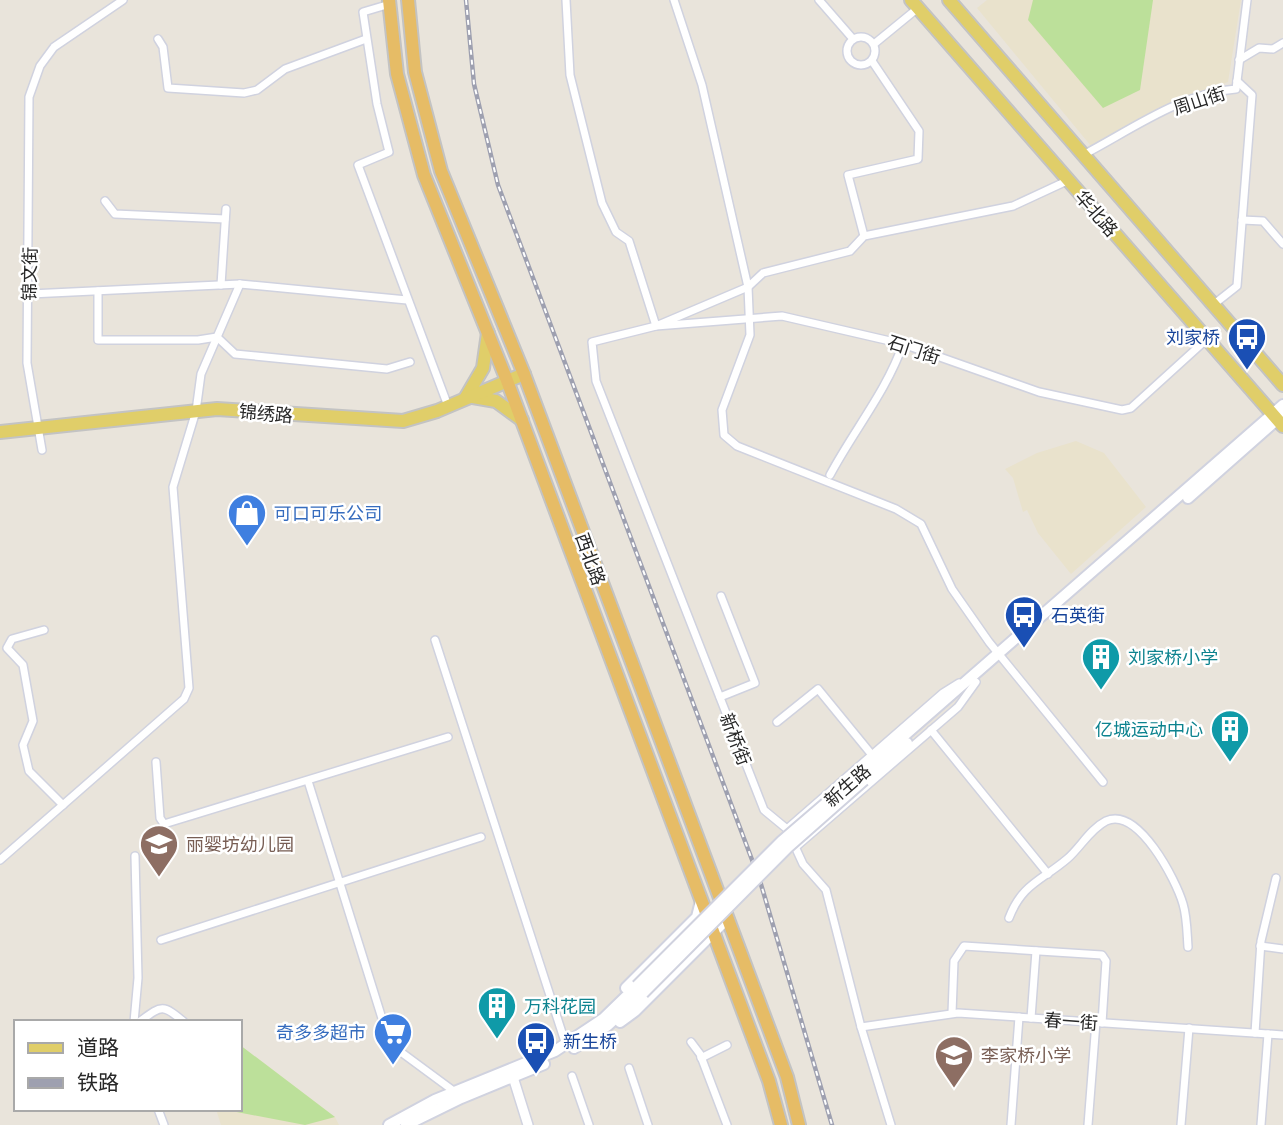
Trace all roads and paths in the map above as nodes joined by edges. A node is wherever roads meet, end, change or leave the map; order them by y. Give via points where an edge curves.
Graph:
1 (123, 0) edge
2 (408, 0) edge
3 (566, 0) edge
4 (674, 0) edge
5 (819, 0) edge
6 (949, 0) edge
7 (1247, 0) edge
8 (390, 2) edge
9 (916, 3) edge
10 (158, 39) dead end
11 (366, 39) junction
12 (853, 39) junction
13 (1283, 43) edge
14 (874, 44) junction
15 (1239, 60) junction
16 (872, 61) junction
17 (1237, 81) junction
18 (1083, 155) junction
19 (1069, 180) junction
20 (104, 201) dead end
21 (226, 209) dead end
22 (225, 219) junction
23 (1242, 220) junction
24 (864, 236) junction
25 (1283, 244) edge
26 (240, 284) junction
27 (221, 285) junction
28 (748, 287) junction
29 (98, 291) junction
30 (30, 294) junction
31 (407, 300) junction
32 (1213, 305) junction
33 (750, 319) junction
34 (656, 326) junction
35 (488, 332) junction
36 (217, 337) junction
37 (1207, 339) junction
38 (592, 342) joint
39 (903, 344) junction
40 (410, 362) dead end
41 (524, 374) junction
42 (507, 380) junction
43 (1283, 385) edge
44 (466, 397) junction
45 (1283, 405) edge
46 (448, 406) junction
47 (196, 411) junction
48 (1279, 418) edge
49 (522, 420) junction
50 (40, 429) junction
51 (0, 432) edge
52 (41, 450) dead end
53 (830, 475) dead end
54 (721, 596) dead end
55 (44, 630) dead end
56 (435, 640) dead end
57 (1000, 656) junction
58 (974, 679) junction
59 (720, 697) junction
60 (778, 722) dead end
61 (931, 730) junction
62 (448, 737) dead end
63 (872, 755) junction
64 (156, 762) dead end
65 (308, 781) junction
66 (1103, 782) dead end
67 (63, 805) junction
68 (787, 829) junction
69 (481, 837) dead end
70 (795, 848) junction
71 (135, 856) dead end
72 (0, 860) edge
73 (1048, 874) junction
74 (1276, 878) dead end
75 (339, 882) junction
76 (703, 917) junction
77 (1009, 918) dead end
78 (720, 925) junction
79 (161, 940) dead end
80 (1260, 946) junction
81 (1188, 947) dead end
82 (1283, 949) edge
83 (1035, 951) junction
84 (691, 953) junction
85 (723, 957) junction
86 (640, 990) junction
87 (952, 1013) junction
88 (1019, 1017) junction
89 (1031, 1018) junction
90 (136, 1020) edge
91 (139, 1020) edge
92 (182, 1020) edge
93 (1099, 1022) junction
94 (861, 1027) junction
95 (1189, 1028) junction
96 (1255, 1033) junction
97 (1268, 1034) junction
98 (1283, 1035) edge
99 (593, 1036) junction
100 (691, 1042) dead end
101 (566, 1045) junction
102 (727, 1045) dead end
103 (701, 1058) junction
104 (629, 1068) dead end
105 (572, 1076) dead end
106 (513, 1077) junction
107 (455, 1092) junction
108 (389, 1125) edge
109 (406, 1125) edge
110 (528, 1125) edge
111 (589, 1125) edge
112 (648, 1125) edge
113 (727, 1125) edge
114 (781, 1125) edge
115 (799, 1125) edge
116 (891, 1125) edge
117 (1012, 1125) edge
118 (1088, 1125) edge
119 (1181, 1125) edge
120 (1261, 1125) edge

1 - 30 street, 锦文街 via 54,47 40,66 29,97
2 - 41 highway, 西北路 via 415,72 441,172
3 - 34 street via 570,75 602,203 615,232 629,241
4 - 28 street via 702,85
5 - 12 street
6 - 18 main road, 华北路
7 - 15 street, 周山街
8 - 11 street via 363,12
8 - 35 highway, 西北路 via 397,75 424,175
9 - 14 street
9 - 19 main road, 华北路
10 - 11 street via 168,88 244,93 257,90 285,69
11 - 31 street via 389,152 358,165
12 - 14 street via 862,37
12 - 16 street via 847,51 850,60 858,65
13 - 15 street via 1273,49 1259,48
14 - 16 street
15 - 17 street, 周山街
16 - 24 street via 919,131 918,159 848,175
17 - 18 street, 周山街 via 1236,89 1182,103
17 - 23 street via 1252,94
18 - 32 main road, 华北路
19 - 24 street via 1013,206
19 - 37 main road, 华北路
20 - 22 street via 115,214
21 - 22 street
22 - 27 street
23 - 25 street via 1264,221
23 - 32 street via 1237,286
24 - 28 street via 850,251 763,273
26 - 27 street
26 - 31 street
26 - 36 street
27 - 29 street
28 - 33 street
28 - 34 street
29 - 30 street
29 - 36 street via 98,340
30 - 50 street, 锦文街 via 27,363
31 - 46 street
32 - 43 main road, 华北路
33 - 34 street, 石门街
33 - 39 street, 石门街 via 782,316
33 - 57 street via 750,335 722,410 724,435 737,446 914,518 926,531 952,589
34 - 38 street, 石门街
35 - 42 highway, 西北路
35 - 44 main road via 483,368
36 - 40 street via 235,354 387,369
36 - 47 street via 201,374
37 - 39 street, 石门街 via 1130,408 1122,410 1039,392
37 - 48 main road, 华北路
38 - 59 street, 新桥街 via 596,381
39 - 53 street via 894,370
41 - 42 main road, 锦绣路
41 - 78 highway, 西北路
42 - 44 main road, 锦绣路
42 - 49 highway, 西北路
44 - 46 main road, 锦绣路
44 - 49 main road via 496,401
45 - 48 main road, 新生路
46 - 47 main road, 锦绣路 via 418,418 389,422 245,410
47 - 50 main road, 锦绣路
47 - 67 street via 173,487 189,688 184,699
48 - 57 main road, 新生路
49 - 76 highway, 西北路 via 700,895
50 - 51 main road, 锦绣路
50 - 52 street, 锦文街
54 - 59 street via 755,683
55 - 67 street via 12,639 6,648 23,665 33,721 23,745 29,771
56 - 101 street
57 - 58 main road, 新生路
57 - 66 street
58 - 61 street via 958,707
58 - 63 street via 943,693
58 - 86 main road, 新生路, bridge via 782,841
59 - 68 street, 新桥街 via 764,810
60 - 63 street via 818,689
61 - 70 street
61 - 73 street
62 - 65 street
63 - 68 street
64 - 65 street via 164,824
65 - 75 street
67 - 72 street
68 - 70 street, 新桥街
69 - 75 street
70 - 94 street, 新桥街 via 826,890
71 - 90 street
73 - 77 street via 1017,897
73 - 81 street via 1106,821 1132,823 1176,887 1184,905
74 - 80 street
75 - 79 street
75 - 107 street via 390,1044
76 - 78 highway, 西北路
76 - 101 main road
78 - 84 main road
78 - 85 highway, 西北路
78 - 115 highway, 西北路 via 738,947 787,1077
80 - 82 street
80 - 96 street
83 - 87 street via 964,946 954,961
83 - 89 street
83 - 93 street via 1102,955
84 - 85 main road via 712,948
84 - 99 main road via 635,1011
85 - 114 highway, 西北路
86 - 99 main road, 新生路
86 - 101 main road, 新生路
87 - 88 street, 春一街
87 - 94 street, 春一街
88 - 89 street, 春一街
88 - 117 street
89 - 93 street, 春一街
91 - 92 street via 167,1007
93 - 95 street, 春一街
93 - 118 street
94 - 116 street, 新桥街
95 - 96 street, 春一街
95 - 119 street
96 - 97 street, 春一街
97 - 98 street, 春一街
97 - 120 street
99 - 106 main road, 新生路 via 560,1057
100 - 103 street
101 - 107 main road, 新生路
102 - 103 street
103 - 113 street
104 - 112 street
105 - 111 street
106 - 109 main road, 新生路
106 - 110 street
107 - 108 main road, 新生路

